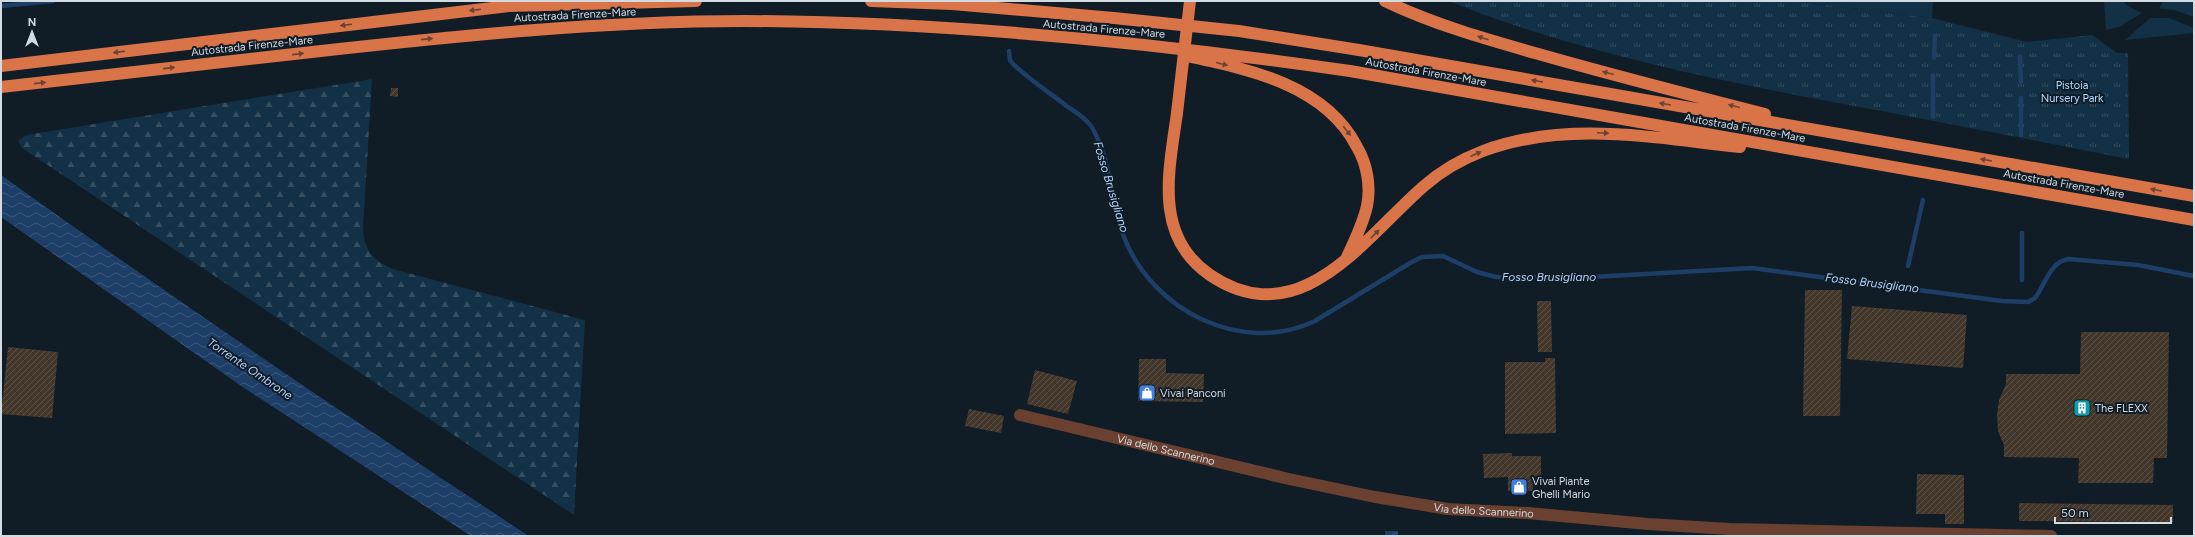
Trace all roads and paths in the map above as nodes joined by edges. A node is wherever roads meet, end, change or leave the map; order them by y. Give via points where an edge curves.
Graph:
1 (545, 1) edge
2 (696, 1) edge
3 (872, 1) edge
4 (1190, 1) edge
5 (1385, 1) edge
6 (509, 6) junction
7 (1129, 44) junction
8 (1, 66) edge
9 (1, 87) edge
10 (1867, 139) junction
11 (1864, 162) junction
12 (2194, 196) edge
13 (2194, 220) edge
14 (1346, 260) junction
15 (1020, 415) dead end
16 (1958, 536) edge
17 (2051, 536) edge

1 - 6 highway
2 - 6 highway, Autostrada Firenze-Mare
10 -> 3 highway, Autostrada Firenze-Mare via 1239,31 952,4
4 - 14 highway, bridge via 1168,185 1169,208 1180,240 1187,251 1218,280 1263,294 1306,287
10 -> 5 highway via 1558,60 1448,27
6 -> 8 highway, Autostrada Firenze-Mare
9 -> 7 highway, Autostrada Firenze-Mare via 468,35 622,25 746,21 866,24 980,30
7 - 11 highway, Autostrada Firenze-Mare via 1238,55 1350,71
7 -> 14 highway via 1239,68 1278,81 1320,103 1340,122 1348,130 1361,154 1368,181 1364,217
12 -> 10 highway, Autostrada Firenze-Mare
11 - 13 highway, Autostrada Firenze-Mare
14 -> 11 highway via 1408,200 1442,172 1481,152 1531,138 1577,133 1622,134
15 - 16 street, Via dello Scannerino via 1289,479 1448,509 1677,526
16 - 17 street, Via dello Scannerino

